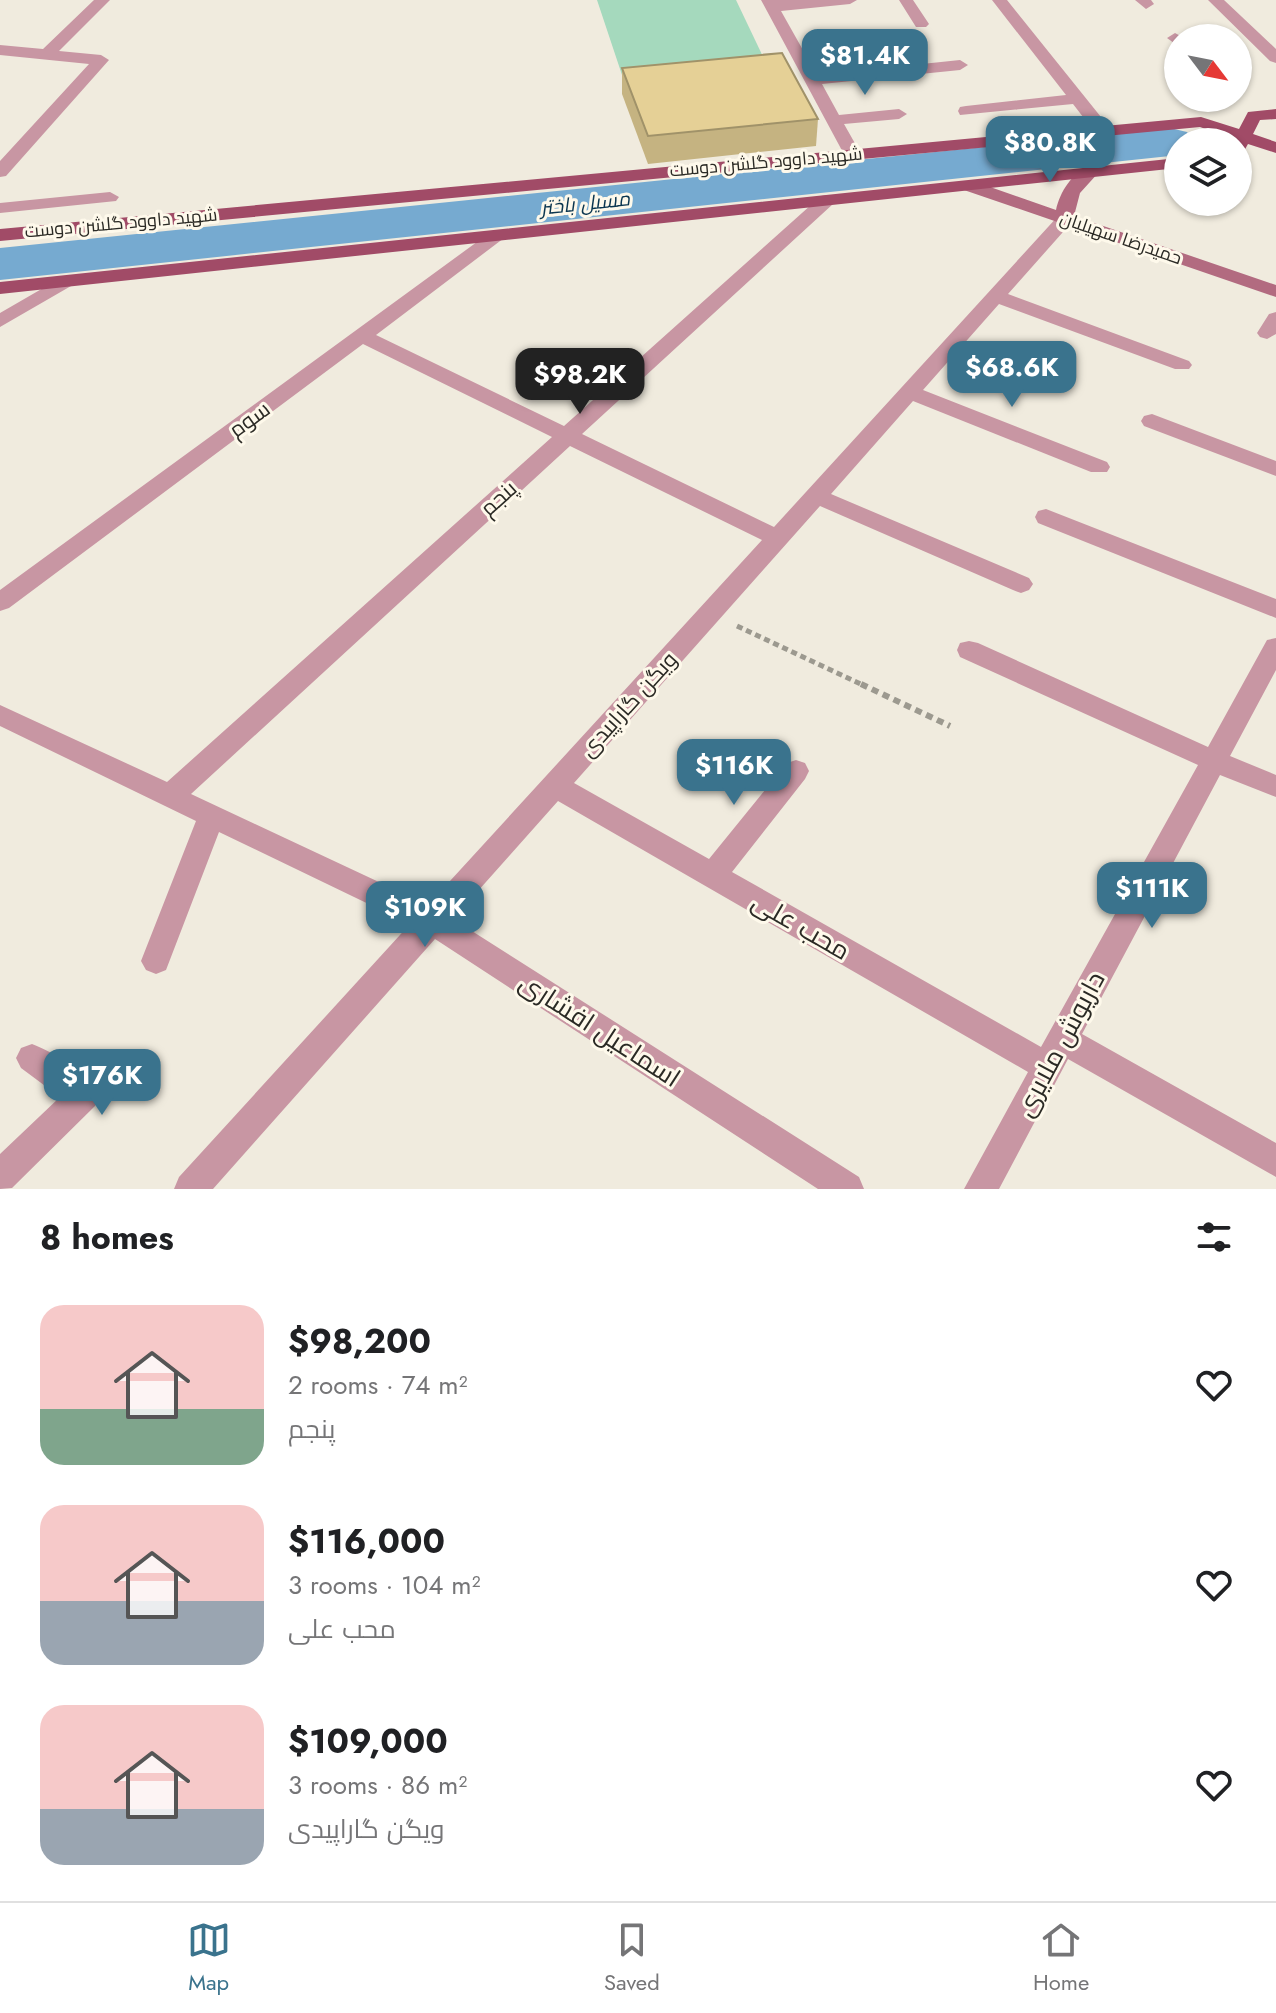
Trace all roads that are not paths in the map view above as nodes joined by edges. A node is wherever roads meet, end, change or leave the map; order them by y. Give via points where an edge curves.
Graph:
1 (103, 0) edge
2 (850, 0) edge
3 (906, 0) edge
4 (999, 0) edge
5 (1215, 0) edge
6 (770, 4) edge
7 (921, 24) dead end
8 (1235, 24) edge
9 (1252, 42) edge
10 (0, 50) edge
11 (46, 55) junction
12 (1276, 58) edge
13 (960, 65) dead end
14 (812, 80) junction
15 (1077, 99) junction
16 (966, 111) dead end
17 (899, 114) dead end
18 (1276, 114) edge
19 (834, 120) junction
20 (1174, 124) junction
21 (1180, 128) edge
22 (1213, 128) edge
23 (1248, 128) edge
24 (1103, 131) junction
25 (1252, 144) edge
26 (1276, 148) edge
27 (852, 154) junction
28 (1164, 164) edge
29 (0, 172) edge
30 (1090, 172) junction
31 (967, 185) junction
32 (110, 197) dead end
33 (827, 200) junction
34 (0, 208) edge
35 (1065, 219) junction
36 (0, 235) edge
37 (499, 235) junction
38 (64, 282) junction
39 (0, 288) edge
40 (1276, 291) edge
41 (996, 296) junction
42 (0, 321) edge
43 (362, 336) junction
44 (1182, 365) dead end
45 (909, 392) junction
46 (1152, 421) dead end
47 (567, 436) junction
48 (1099, 467) dead end
49 (1276, 469) edge
50 (816, 496) junction
51 (1046, 517) dead end
52 (777, 538) junction
53 (1021, 584) dead end
54 (0, 602) edge
55 (1276, 609) edge
56 (1276, 647) edge
57 (969, 650) dead end
58 (0, 715) edge
59 (1214, 761) junction
60 (796, 771) dead end
61 (554, 785) junction
62 (1276, 786) edge
63 (170, 796) junction
64 (212, 816) junction
65 (712, 876) junction
66 (432, 921) junction
67 (156, 961) dead end
68 (1062, 1039) junction
69 (32, 1058) dead end
70 (1047, 1067) junction
71 (1276, 1161) edge
72 (0, 1177) edge
73 (191, 1189) edge
74 (847, 1189) edge
75 (981, 1189) edge

1 - 11 street
2 - 6 street
3 - 7 street
4 - 15 street
5 - 8 street
6 - 14 street
9 - 12 street
10 - 11 street
11 - 29 street via 101,60
13 - 14 street
14 - 19 street
15 - 16 street
15 - 24 street
17 - 19 street
18 - 23 main road via 1254,116
19 - 27 street
20 - 21 main road
20 - 22 main road, شهید داوود گلشن دوست via 1201,122
20 - 24 main road, شهید داوود گلشن دوست
24 - 27 main road, شهید داوود گلشن دوست
25 - 26 main road, شهید داوود گلشن دوست
27 - 36 main road, شهید داوود گلشن دوست
28 - 30 main road, شهید داوود گلشن دوست
30 - 31 main road, شهید داوود گلشن دوست
30 - 35 main road via 1068,194
31 - 33 main road, شهید داوود گلشن دوست
31 - 35 main road, حمیدرضا سهیلیان
32 - 34 street
33 - 37 main road, شهید داوود گلشن دوست
33 - 47 street, پنجم
35 - 40 main road, حمیدرضا سهیلیان
35 - 41 street, ویگن گاراپیدی
37 - 38 main road, شهید داوود گلشن دوست
37 - 43 street, سوم
38 - 39 main road, شهید داوود گلشن دوست
38 - 42 street
41 - 44 street
41 - 45 street, ویگن گاراپیدی
43 - 47 street
43 - 54 street, سوم
45 - 48 street
45 - 50 street, ویگن گاراپیدی
46 - 49 street
47 - 52 street
47 - 63 street, پنجم
50 - 52 street, ویگن گاراپیدی
50 - 53 street
51 - 55 street
52 - 61 street, ویگن گاراپیدی
56 - 59 street, داریوش ملایری
57 - 59 street
58 - 63 street, اسماعیل افشاری
59 - 62 street
59 - 68 street, داریوش ملایری
60 - 65 street
61 - 65 street, محب علی
61 - 66 street, ویگن گاراپیدی
63 - 64 street, اسماعیل افشاری
64 - 66 street, اسماعیل افشاری
64 - 67 street
65 - 70 street, محب علی
66 - 73 street, ویگن گاراپیدی
66 - 74 street, اسماعیل افشاری
68 - 70 street, داریوش ملایری
68 - 71 street
69 - 72 street via 84,1095
70 - 75 street, داریوش ملایری

